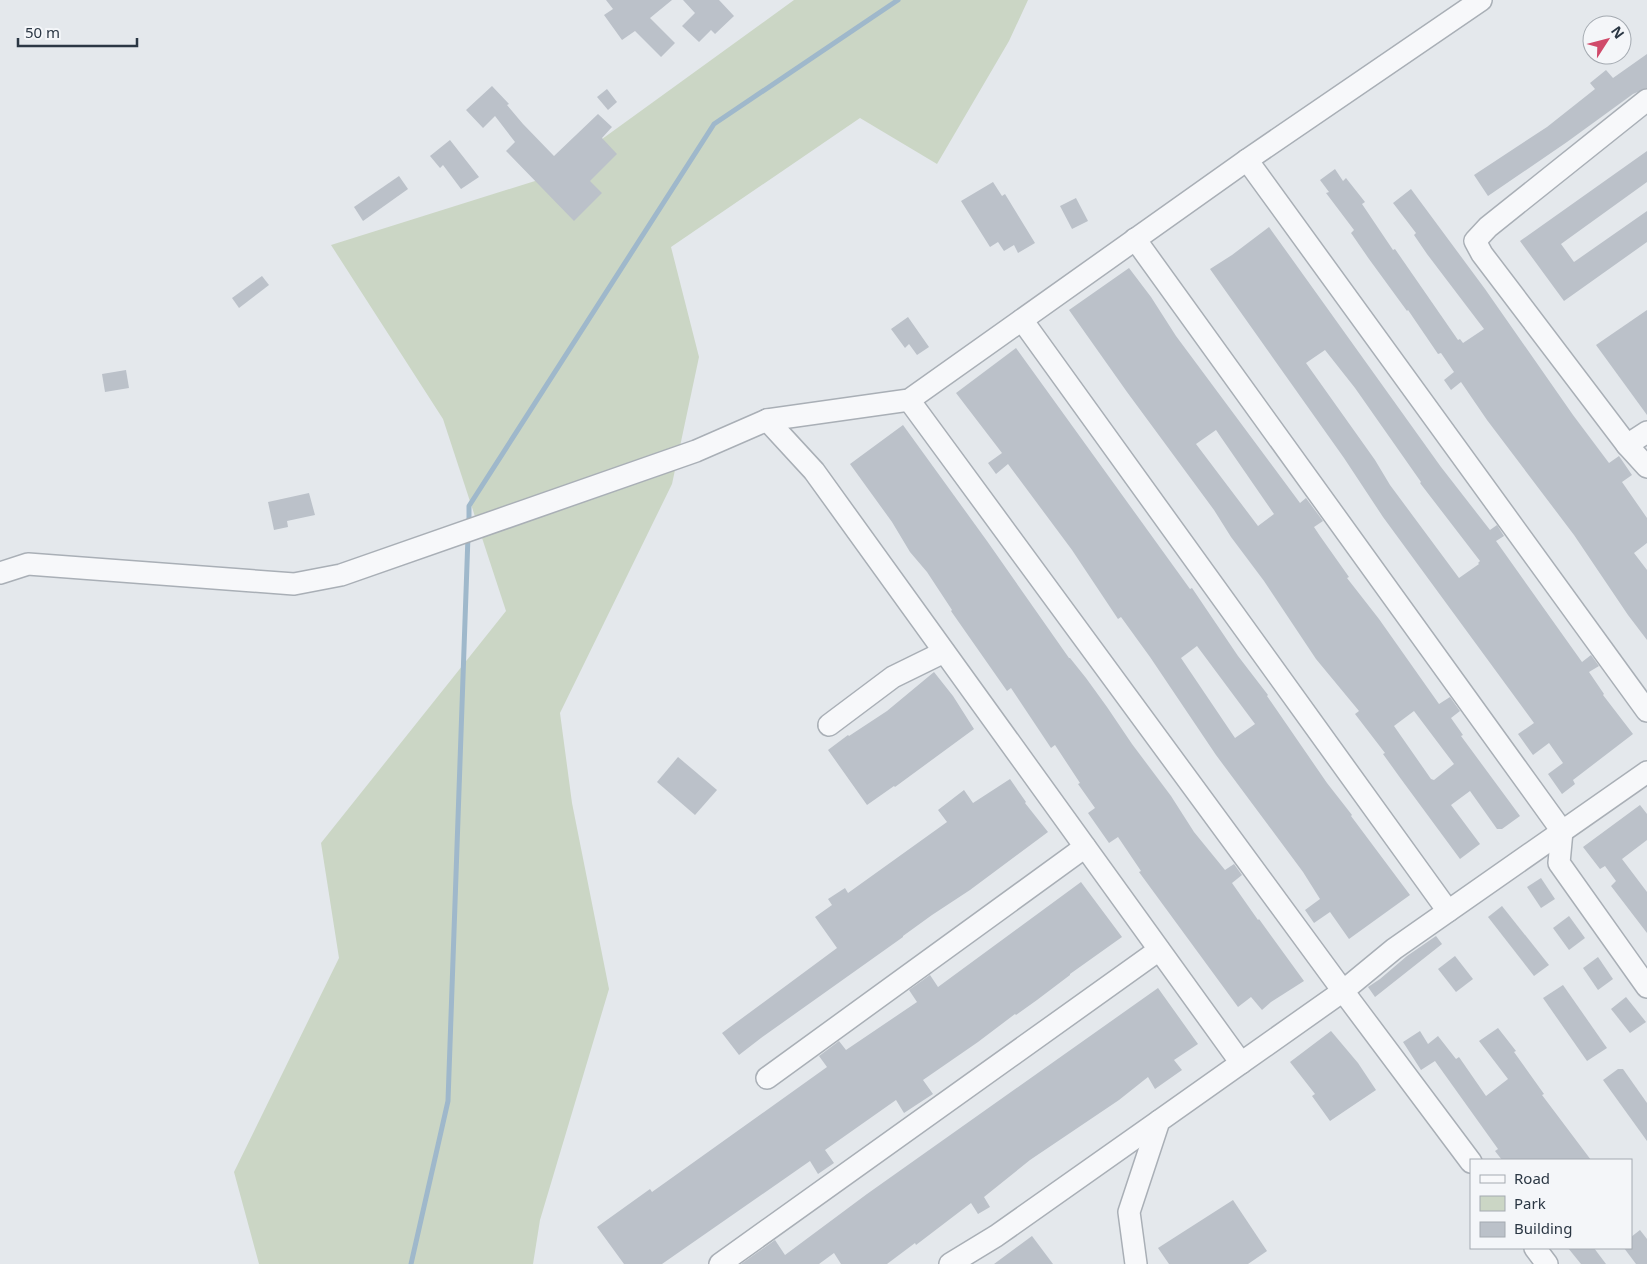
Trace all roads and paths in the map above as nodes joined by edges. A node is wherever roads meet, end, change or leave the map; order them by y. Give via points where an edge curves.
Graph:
1 (1481, 0) edge
2 (1647, 100) edge
3 (1247, 160) junction
4 (1135, 239) junction
5 (1022, 320) junction
6 (909, 400) junction
7 (767, 420) junction
8 (1647, 432) edge
9 (1627, 445) junction
10 (1647, 467) edge
11 (0, 573) edge
12 (944, 652) junction
13 (1647, 711) edge
14 (829, 725) dead end
15 (1647, 772) edge
16 (1562, 831) junction
17 (1085, 847) junction
18 (1448, 911) junction
19 (1159, 950) junction
20 (1647, 988) edge
21 (1343, 991) junction
22 (1241, 1063) junction
23 (767, 1078) dead end
24 (1159, 1121) junction
25 (1470, 1161) edge
26 (1536, 1249) edge
27 (720, 1264) edge
28 (950, 1264) edge
29 (1136, 1264) edge
30 (1547, 1264) edge

1 - 3 street
2 - 9 street via 1488,227 1476,241 1482,254
3 - 4 street
3 - 13 street
4 - 5 street
4 - 16 street
5 - 6 street
5 - 18 street
6 - 7 street
6 - 21 street
7 - 11 street via 696,451 342,575 294,584 28,564
7 - 12 street via 814,471
8 - 9 street
9 - 10 street
12 - 14 street via 893,677
12 - 17 street
15 - 16 street
16 - 18 street
16 - 20 street via 1559,863
17 - 19 street
17 - 23 street
18 - 21 street
19 - 22 street
19 - 27 street
21 - 22 street
21 - 25 street
22 - 24 street
24 - 28 street via 996,1236
24 - 29 street via 1129,1212
26 - 30 street

